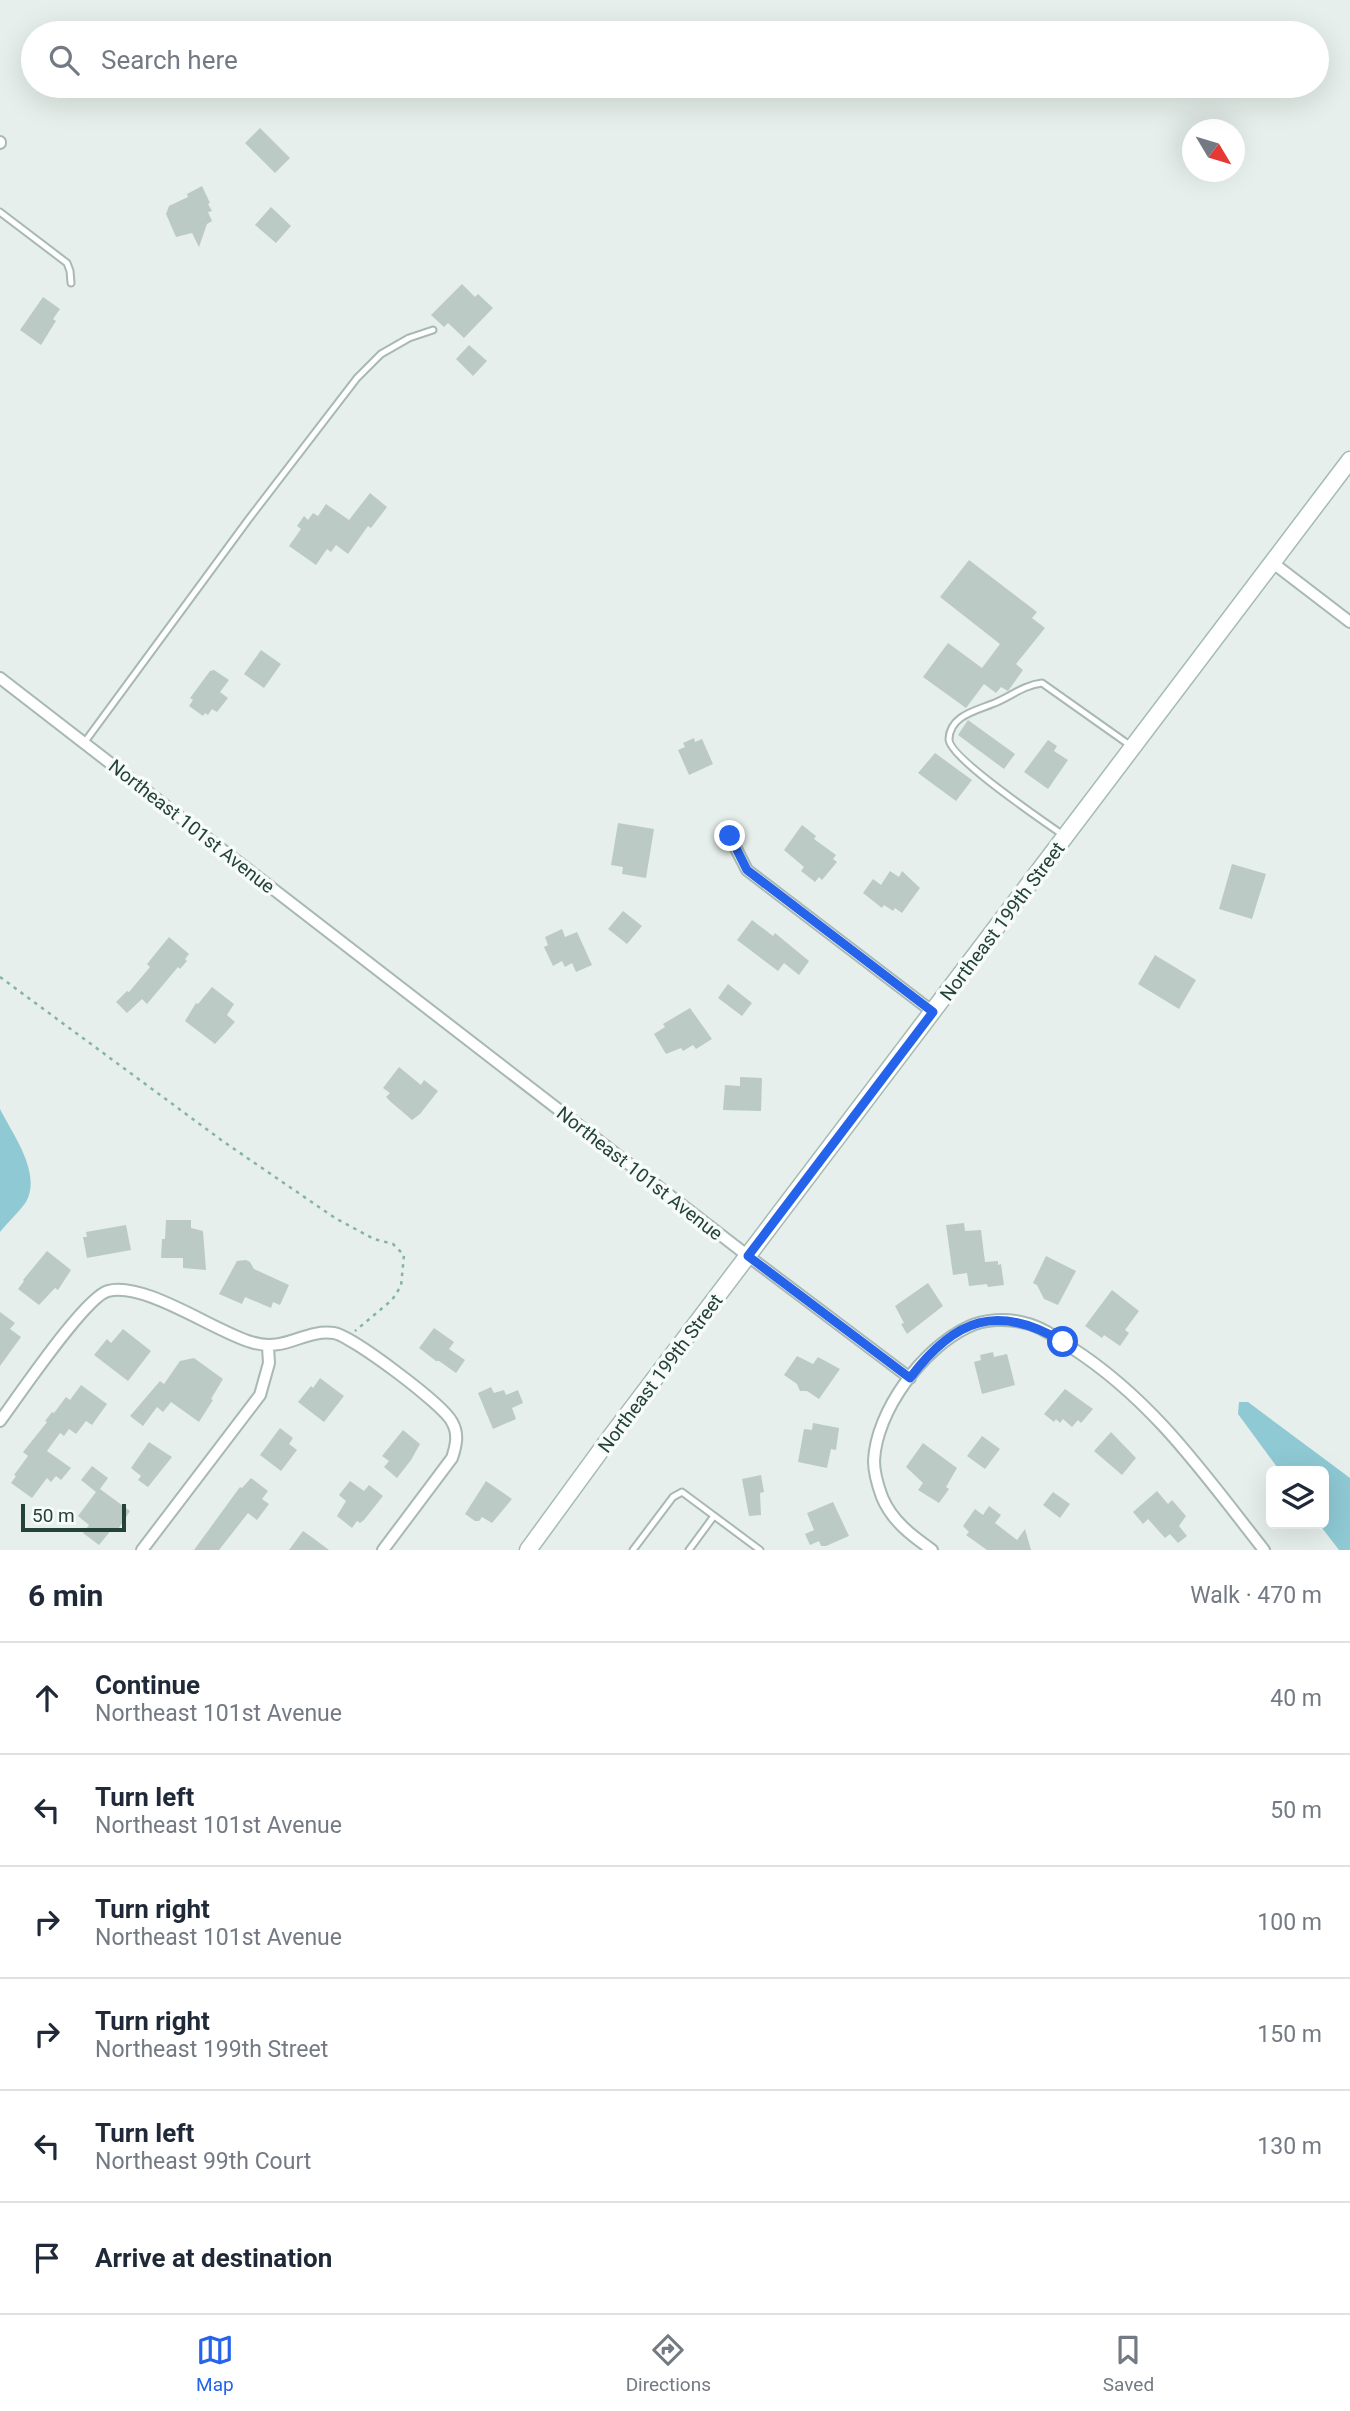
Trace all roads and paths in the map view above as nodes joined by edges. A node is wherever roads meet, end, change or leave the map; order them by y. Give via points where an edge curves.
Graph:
1 (0, 212) edge
2 (71, 283) dead end
3 (433, 330) dead end
4 (1350, 460) edge
5 (1273, 563) junction
6 (1350, 622) edge
7 (0, 678) edge
8 (84, 743) junction
9 (1133, 747) junction
10 (730, 836) dead end
11 (1066, 837) junction
12 (0, 976) edge
13 (933, 1012) junction
14 (748, 1256) junction
15 (348, 1338) junction
16 (268, 1347) junction
17 (910, 1378) junction
18 (0, 1421) edge
19 (714, 1516) junction
20 (142, 1550) edge
21 (383, 1550) edge
22 (528, 1550) edge
23 (632, 1550) edge
24 (689, 1550) edge
25 (760, 1550) edge
26 (932, 1550) edge
27 (1264, 1550) edge

1 - 2 lane via 67,263
3 - 8 lane via 381,354 357,378
4 - 5 main road, Northeast 199th Street
5 - 6 street
5 - 9 main road, Northeast 199th Street
7 - 8 street, Northeast 101st Avenue
8 - 14 street, Northeast 101st Avenue
9 - 11 main road, Northeast 199th Street
9 - 11 lane via 1042,683 965,713 953,727 948,738 956,754
10 - 13 street via 747,870
11 - 13 main road, Northeast 199th Street
12 - 15 path via 224,1142 335,1218 393,1244 404,1255 401,1286
13 - 14 main road, Northeast 199th Street
14 - 17 street, Northeast 101st Avenue
14 - 22 main road, Northeast 199th Street
15 - 16 street via 318,1334
15 - 21 street via 442,1409 455,1429 456,1447 448,1464
16 - 18 street via 138,1291 100,1294 79,1315
16 - 20 street via 269,1363 260,1395
17 - 26 street via 882,1423 874,1463 890,1514
17 - 27 street via 935,1348 969,1326 1004,1320 1045,1331 1141,1400
19 - 23 lane via 678,1493
19 - 24 lane
19 - 25 lane

